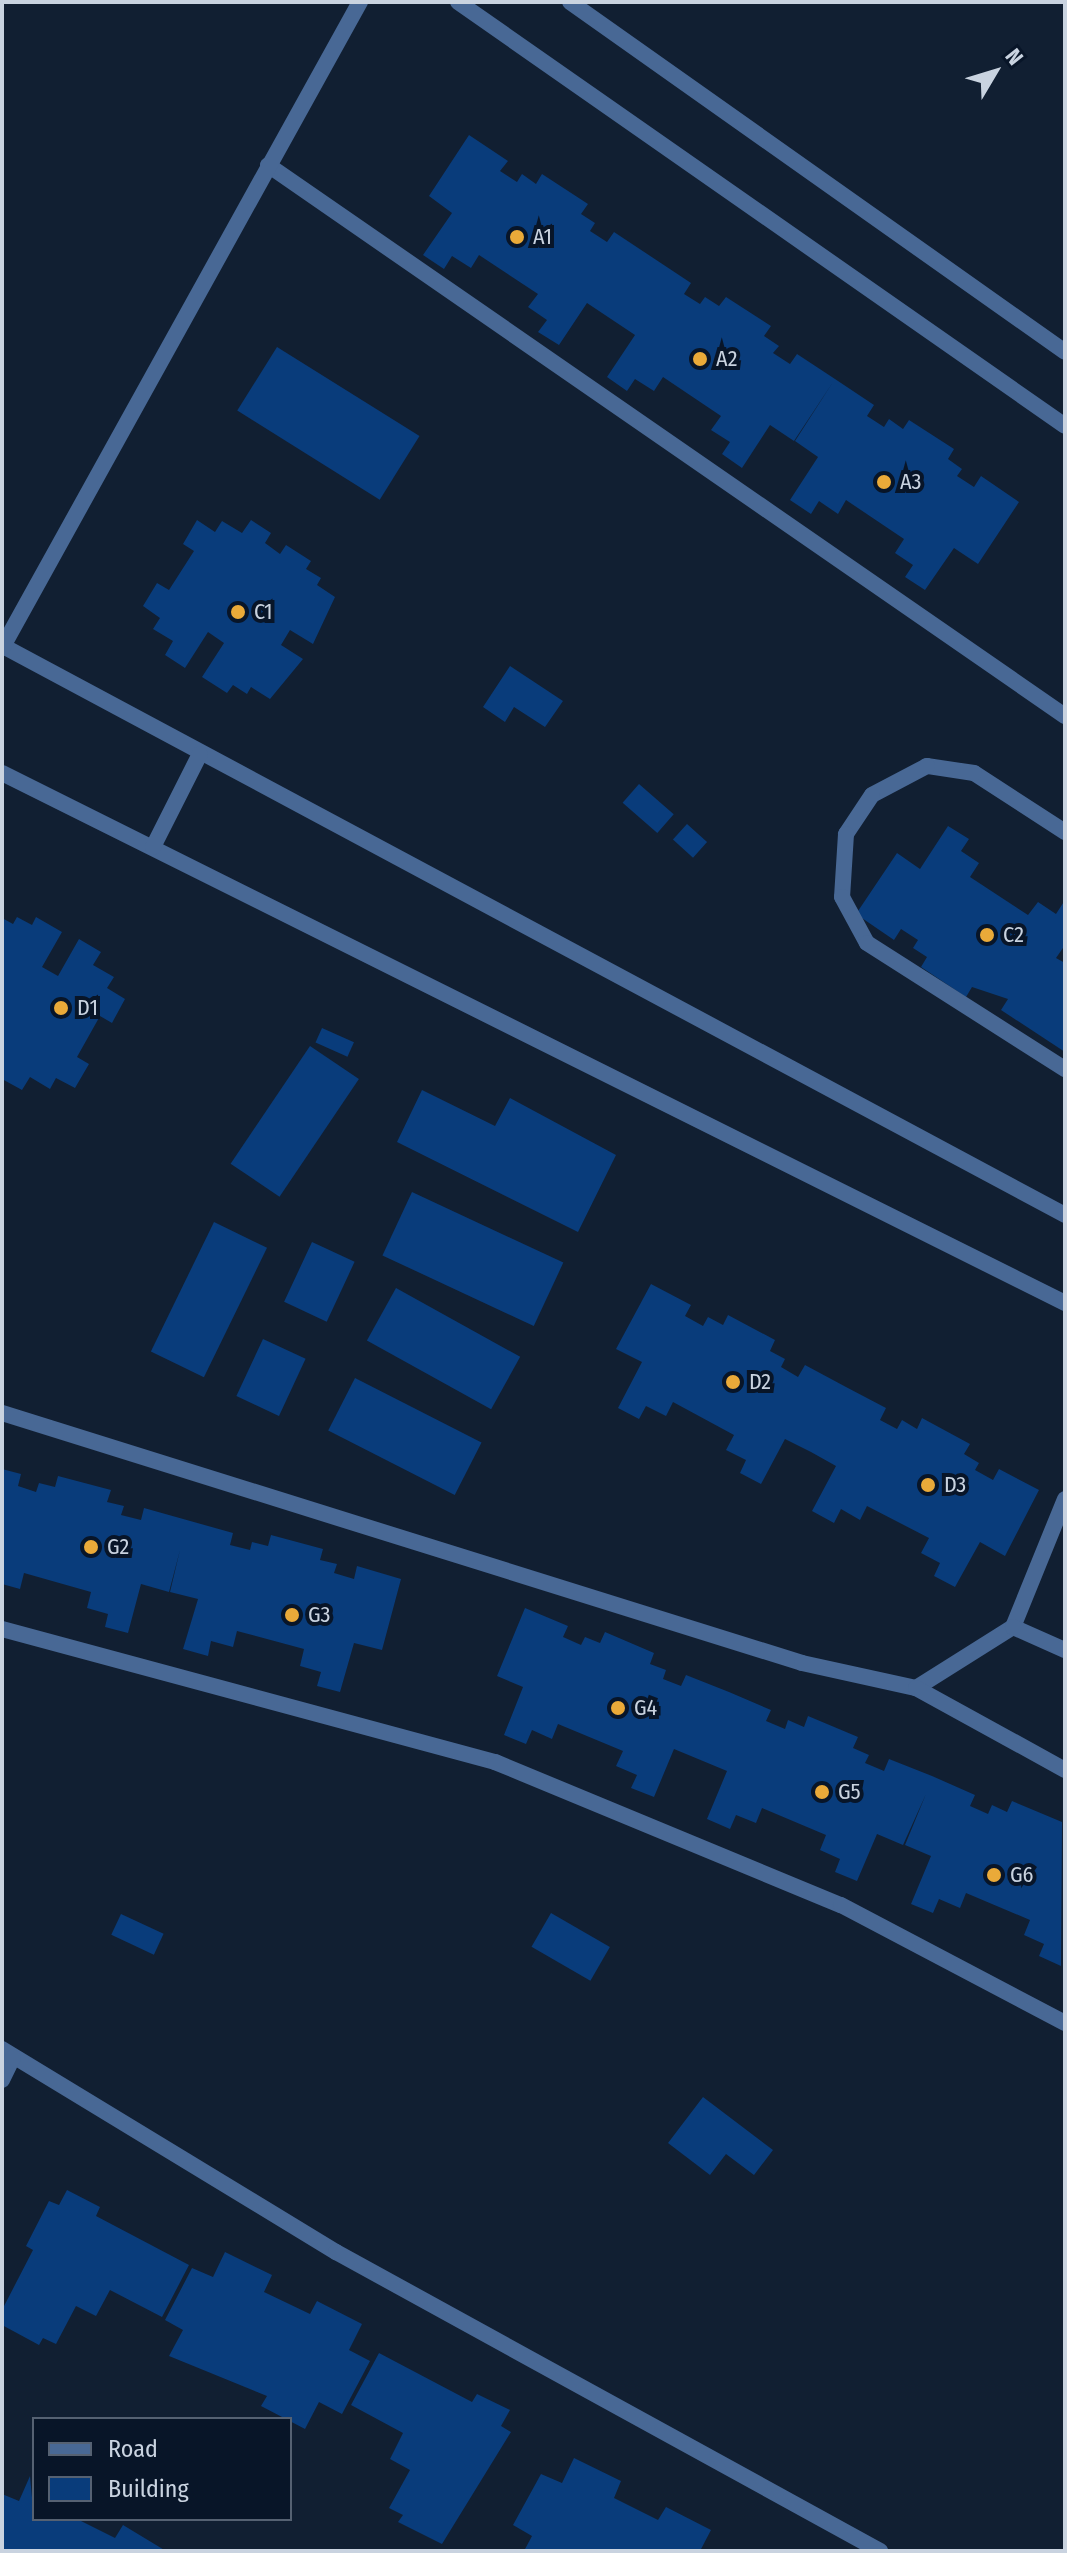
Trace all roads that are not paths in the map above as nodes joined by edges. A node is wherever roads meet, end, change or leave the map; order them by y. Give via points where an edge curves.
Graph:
1 (360, 2) edge
2 (458, 2) edge
3 (570, 2) edge
4 (268, 165) junction
5 (1065, 352) edge
6 (1065, 426) edge
7 (2, 647) edge
8 (1065, 716) edge
9 (200, 754) junction
10 (2, 773) edge
11 (1065, 832) edge
12 (153, 847) junction
13 (1065, 1069) edge
14 (1065, 1215) edge
15 (1065, 1303) edge
16 (2, 1413) edge
17 (1065, 1499) edge
18 (1013, 1627) junction
19 (2, 1629) edge
20 (1065, 1650) edge
21 (916, 1688) junction
22 (1065, 1770) edge
23 (1065, 2023) edge
24 (8, 2053) edge
25 (2, 2080) edge
26 (880, 2551) edge

1 - 4 street
2 - 6 street
3 - 5 street
4 - 7 street
4 - 8 street
7 - 9 street
9 - 12 street
9 - 14 street
10 - 12 street
11 - 13 street via 974,773 927,766 872,795 846,834 842,897 867,943
12 - 15 street
16 - 21 street via 802,1663
17 - 18 street
18 - 20 street
18 - 21 street
19 - 23 street via 495,1762 841,1905
21 - 22 street
24 - 25 street
24 - 26 street via 336,2252

